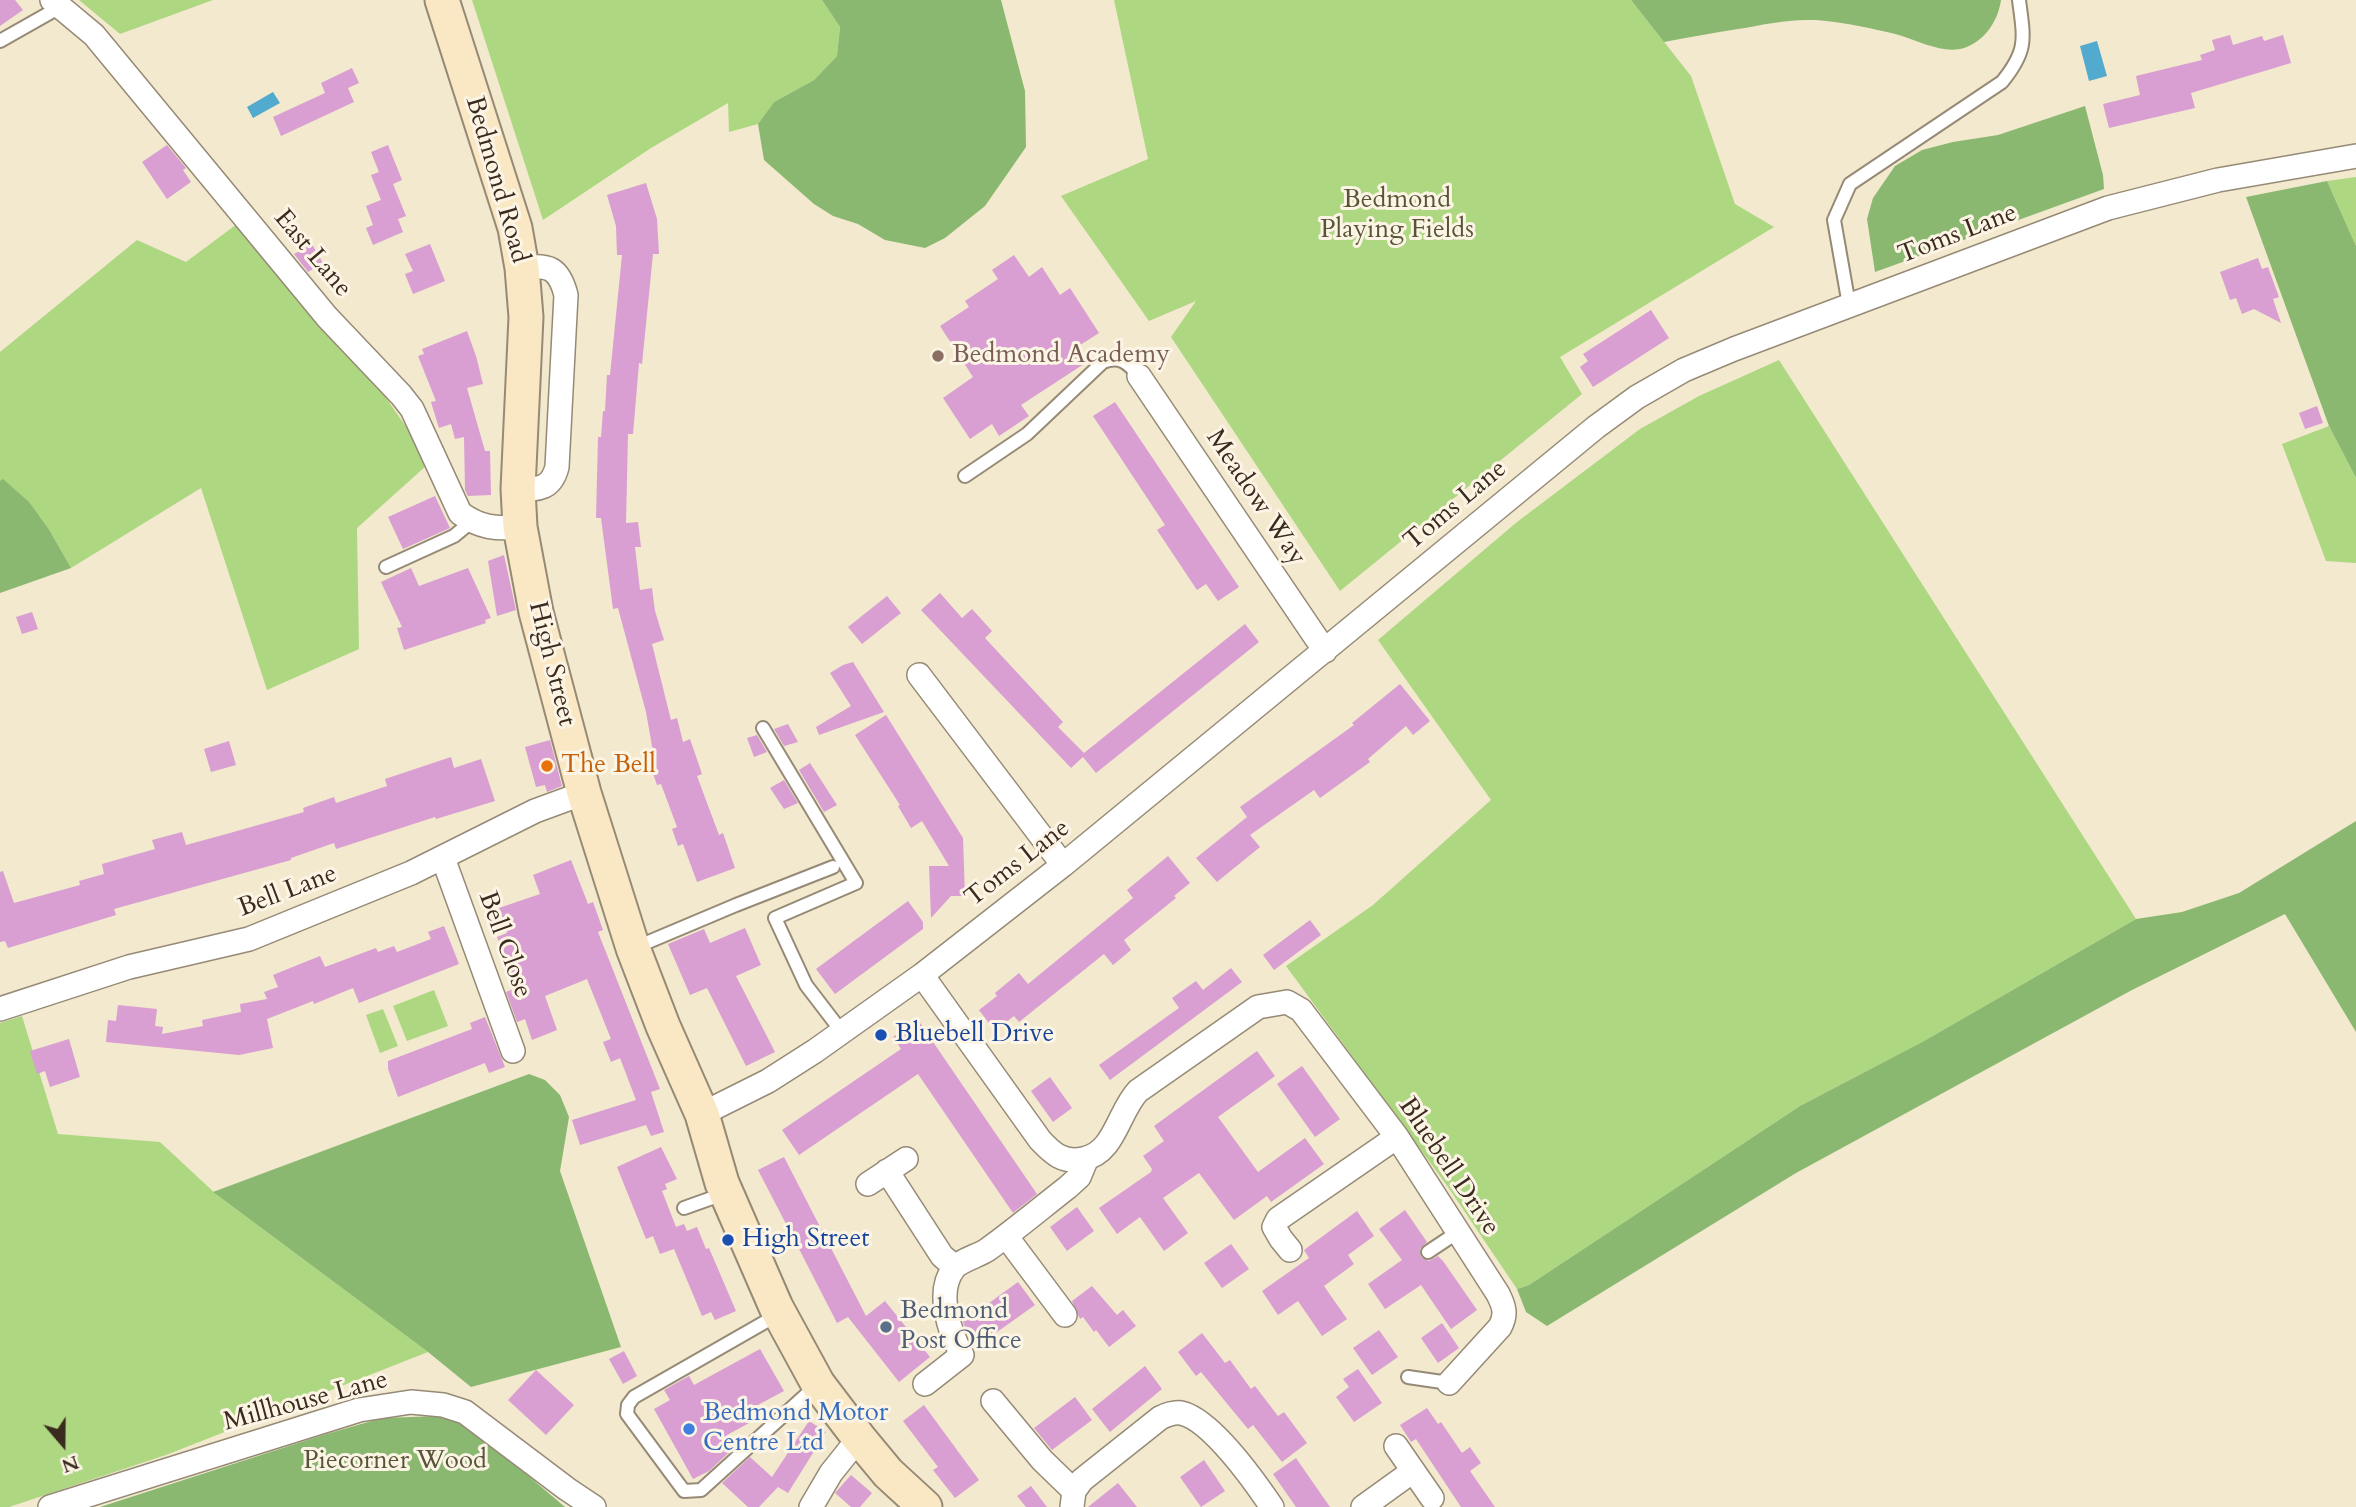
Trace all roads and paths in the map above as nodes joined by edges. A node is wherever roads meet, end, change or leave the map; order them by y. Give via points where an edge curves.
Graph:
1 (442, 0) edge
2 (2019, 0) edge
3 (56, 3) edge
4 (0, 41) edge
5 (2356, 156) edge
6 (1849, 305) junction
7 (1139, 376) joint
8 (965, 476) dead end
9 (518, 489) joint
10 (471, 522) junction
11 (520, 527) junction
12 (386, 567) dead end
13 (1325, 651) junction
14 (919, 675) dead end
15 (763, 728) dead end
16 (584, 793) junction
17 (443, 858) junction
18 (1063, 865) junction
19 (833, 867) dead end
20 (633, 948) junction
21 (922, 975) junction
22 (0, 1009) edge
23 (842, 1032) junction
24 (513, 1051) dead end
25 (702, 1114) junction
26 (1397, 1137) junction
27 (1087, 1158) junction
28 (887, 1172) dead end
29 (727, 1193) junction
30 (684, 1208) dead end
31 (1458, 1232) junction
32 (1006, 1236) junction
33 (1290, 1250) dead end
34 (1428, 1252) dead end
35 (955, 1267) junction
36 (779, 1314) junction
37 (1065, 1315) dead end
38 (1408, 1377) dead end
39 (1449, 1383) joint
40 (818, 1384) junction
41 (925, 1384) dead end
42 (993, 1401) dead end
43 (859, 1438) junction
44 (1396, 1446) dead end
45 (1413, 1471) junction
46 (1432, 1497) dead end
47 (1073, 1499) edge
48 (50, 1507) edge
49 (594, 1507) edge
50 (811, 1507) edge
51 (925, 1507) edge
52 (1272, 1507) edge
53 (1363, 1507) edge

1 - 9 street, Bedmond Road via 515,228 522,268 526,317
2 - 6 lane via 2021,51 2002,82 1850,184 1834,220
3 - 4 lane
3 - 10 street, East Lane via 94,35 327,317 401,395 460,513
5 - 6 street, Toms Lane via 2218,180 2108,208
6 - 13 street, Toms Lane via 1684,370 1637,397
7 - 8 lane via 1118,358 1103,362 1027,434
7 - 13 street, Meadow Way
9 - 11 street, High Street
10 - 11 street via 496,529
10 - 12 lane via 454,536
11 - 16 street, High Street via 536,612
13 - 18 street, Toms Lane
14 - 18 street
15 - 23 lane via 856,883 775,918 806,985
16 - 17 street, Bell Lane via 535,811
16 - 20 street, High Street
17 - 22 street, Bell Lane via 249,939 129,967
17 - 24 street, Bell Close
18 - 21 street, Toms Lane
19 - 20 lane
20 - 25 street, High Street
21 - 23 street, Toms Lane
21 - 27 street via 1040,1140 1062,1159
23 - 25 street, Toms Lane via 768,1081
25 - 29 street, High Street
26 - 27 street, Bluebell Drive via 1301,1010 1287,1002 1272,1003 1258,1007 1138,1091 1105,1147
26 - 31 street, Bluebell Drive
26 - 33 street via 1278,1219 1274,1227
27 - 32 street, Bluebell Drive via 1079,1177
28 - 35 street via 942,1256
29 - 30 lane
29 - 36 street, High Street
31 - 34 lane
31 - 39 street, Bluebell Drive via 1498,1294 1505,1318
32 - 35 street, Bluebell Drive
32 - 37 street
35 - 41 street via 949,1281 947,1320 962,1355
36 - 40 street, High Street
36 - 40 lane via 634,1397 627,1414 684,1491 692,1492 701,1490
38 - 39 lane
40 - 43 street, High Street
42 - 47 street
43 - 50 street
43 - 51 street, High Street via 888,1474
44 - 45 street
45 - 46 street
45 - 53 street
47 - 52 street via 1082,1480 1160,1418 1182,1413 1235,1455
48 - 49 street, Millhouse Lane via 359,1410 411,1402 465,1412

